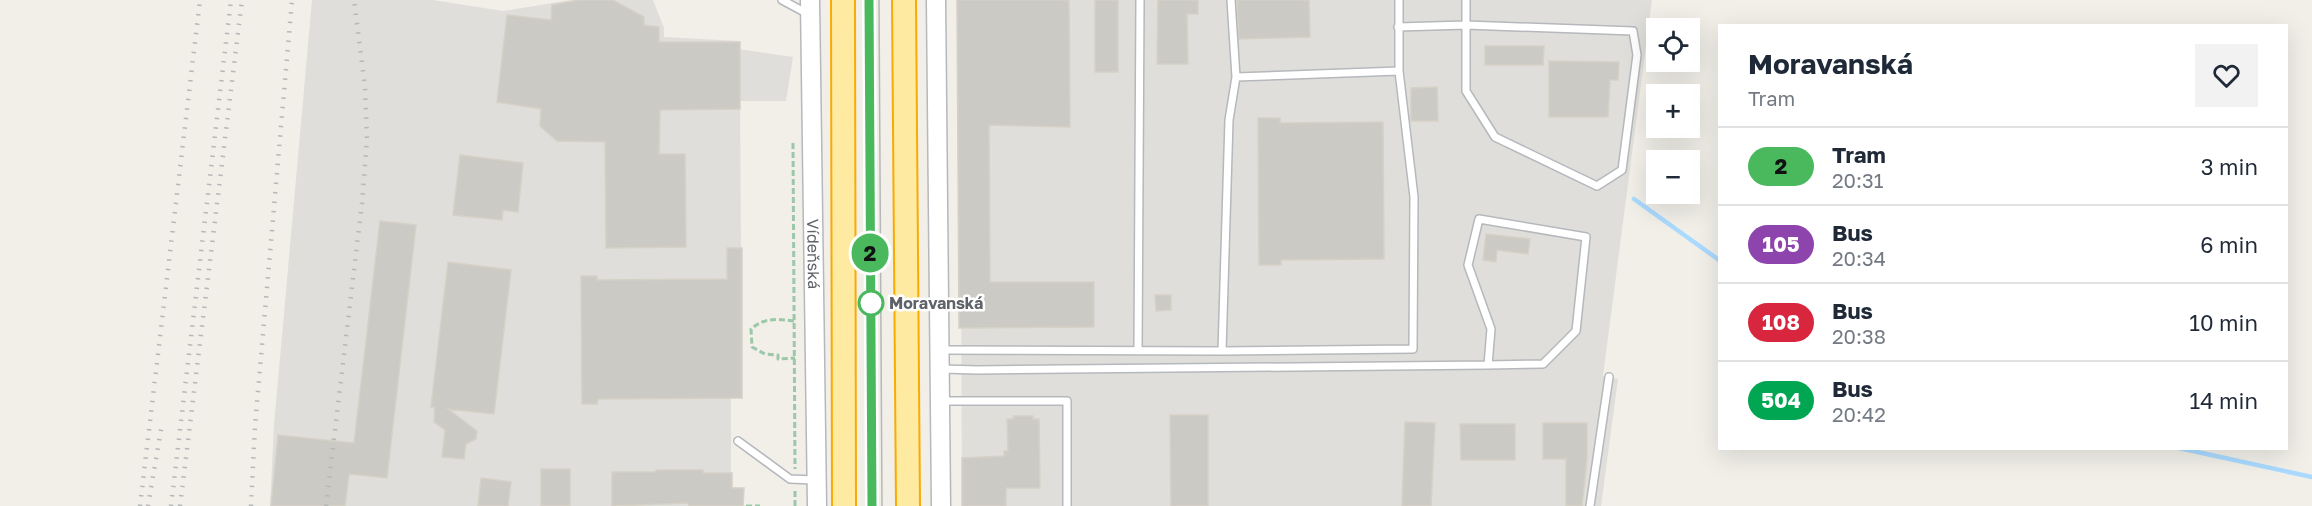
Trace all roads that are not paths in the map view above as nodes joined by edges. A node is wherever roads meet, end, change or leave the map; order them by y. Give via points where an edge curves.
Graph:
1 (782, 0) edge
2 (843, 0) edge
3 (904, 0) edge
4 (936, 0) edge
5 (1140, 0) edge
6 (1231, 0) edge
7 (1398, 0) edge
8 (1466, 0) edge
9 (810, 8) edge
10 (1466, 25) junction
11 (1398, 27) junction
12 (1399, 71) junction
13 (1236, 77) junction
14 (939, 350) junction
15 (1138, 351) junction
16 (1222, 351) junction
17 (1488, 365) junction
18 (940, 369) junction
19 (1609, 377) dead end
20 (940, 401) junction
21 (738, 441) dead end
22 (817, 480) junction
23 (817, 506) edge
24 (844, 506) edge
25 (908, 506) edge
26 (941, 506) edge
27 (1067, 506) edge
28 (1590, 506) edge

1 - 9 lane
2 - 24 highway, Vídeňská
3 - 25 highway
4 - 14 street
5 - 15 lane
6 - 13 lane
7 - 11 lane
8 - 10 lane
9 - 22 street, Vídeňská
10 - 10 lane via 1633,31 1637,55 1622,171 1597,186 1495,138 1466,91
10 - 11 lane
11 - 12 lane
12 - 13 lane
12 - 16 lane via 1414,197 1413,349
13 - 16 lane via 1229,120
14 - 15 lane
14 - 18 street
15 - 16 lane
17 - 17 lane via 1543,364 1576,331 1586,237 1479,219 1468,265 1491,329
17 - 18 lane
18 - 20 street
19 - 28 lane
20 - 26 street
20 - 27 lane via 1067,401
21 - 22 lane via 790,479
22 - 23 street, Vídeňská

